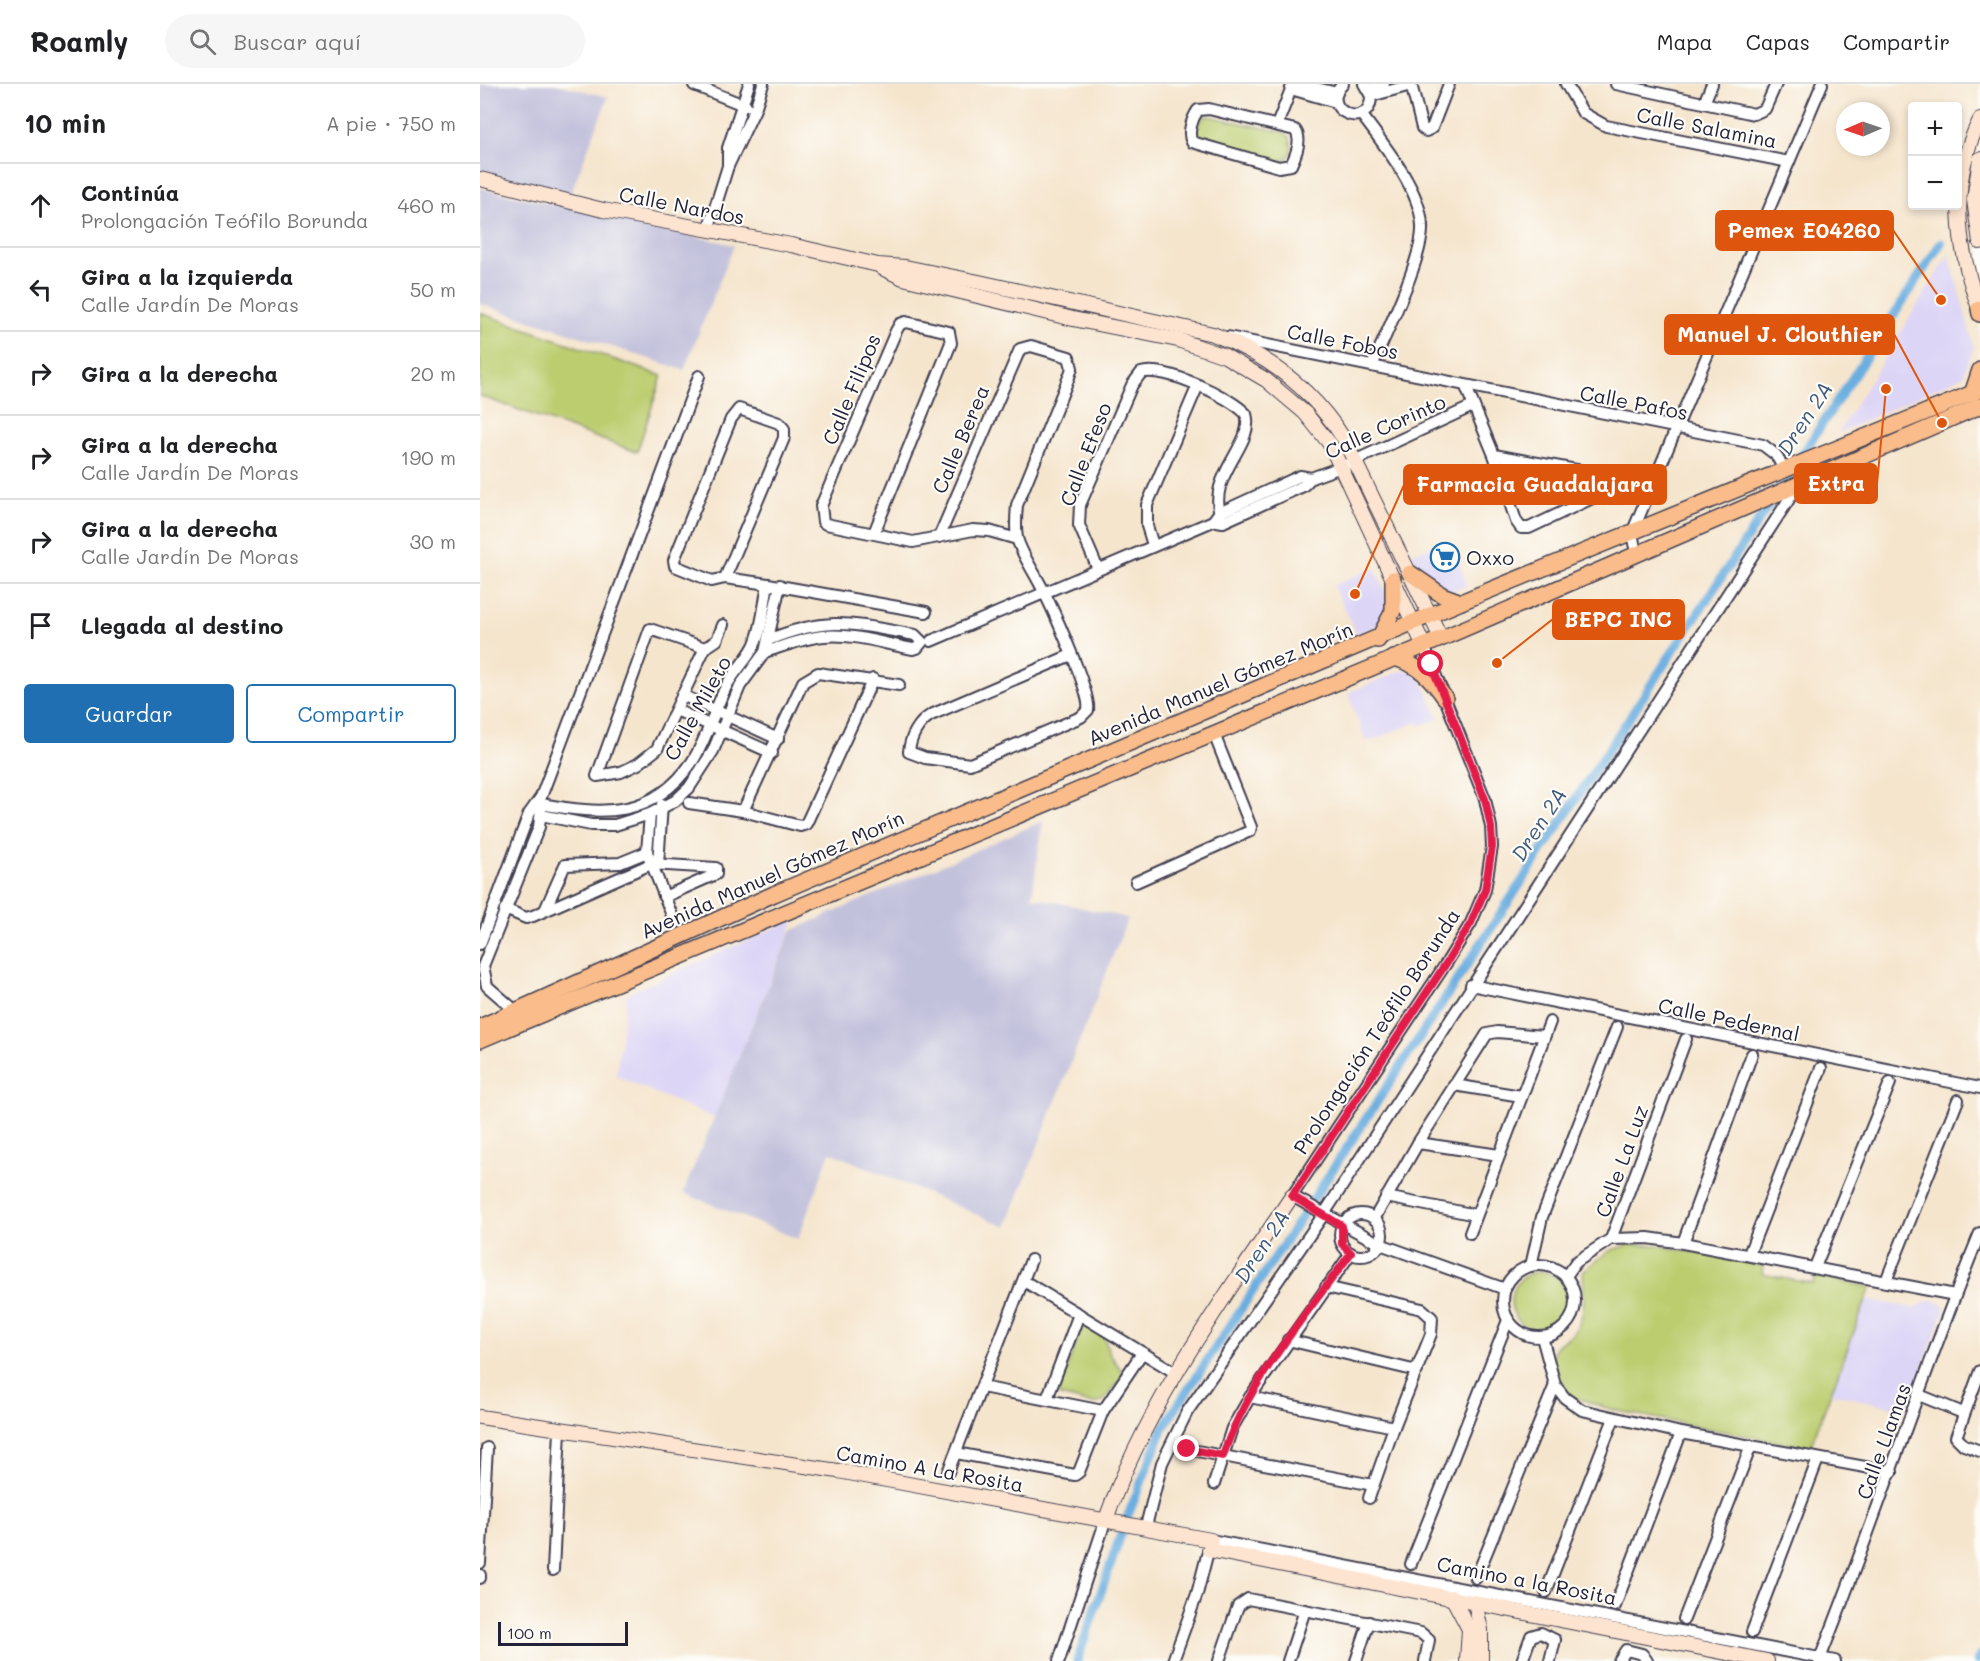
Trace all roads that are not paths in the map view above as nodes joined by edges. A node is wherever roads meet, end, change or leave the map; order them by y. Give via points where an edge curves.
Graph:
1 (749, 84) edge
2 (763, 84) edge
3 (1384, 84) edge
4 (1411, 84) edge
5 (1449, 84) edge
6 (1566, 84) edge
7 (1616, 84) edge
8 (1712, 84) edge
9 (1776, 84) edge
10 (1822, 84) edge
11 (694, 85) edge
12 (1295, 86) edge
13 (1644, 87) edge
14 (1368, 90) edge
15 (1339, 93) edge
16 (1704, 103) junction
17 (742, 104) junction
18 (755, 109) junction
19 (1361, 114) junction
20 (1980, 120) edge
21 (1277, 125) junction
22 (1980, 159) edge
23 (1789, 162) junction
24 (728, 166) junction
25 (480, 179) edge
26 (708, 230) junction
27 (1980, 242) edge
28 (878, 265) junction
29 (1980, 311) edge
30 (1213, 334) junction
31 (1225, 356) joint
32 (1373, 364) junction
33 (1980, 370) edge
34 (699, 376) dead end
35 (1198, 385) junction
36 (1466, 387) junction
37 (1977, 397) edge
38 (1473, 406) junction
39 (1973, 413) edge
40 (1677, 430) junction
41 (1494, 455) junction
42 (1355, 461) junction
43 (1341, 467) junction
44 (1788, 468) junction
45 (1799, 484) junction
46 (1219, 519) junction
47 (874, 533) junction
48 (1632, 533) junction
49 (939, 537) junction
50 (1017, 539) junction
51 (1154, 544) junction
52 (1636, 554) junction
53 (1098, 569) junction
54 (1409, 570) junction
55 (1393, 577) junction
56 (725, 578) junction
57 (768, 584) junction
58 (780, 585) junction
59 (1044, 592) junction
60 (1461, 602) junction
61 (926, 612) dead end
62 (1431, 616) junction
63 (1415, 624) junction
64 (723, 626) dead end
65 (1441, 639) junction
66 (768, 640) junction
67 (1378, 640) junction
68 (931, 642) dead end
69 (1424, 646) junction
70 (705, 648) junction
71 (765, 652) junction
72 (1071, 655) junction
73 (1394, 658) junction
74 (873, 679) junction
75 (899, 685) dead end
76 (682, 695) junction
77 (1445, 698) junction
78 (676, 710) junction
79 (715, 711) junction
80 (728, 716) junction
81 (710, 723) junction
82 (722, 729) junction
83 (1215, 734) junction
84 (778, 739) junction
85 (772, 753) junction
86 (658, 795) junction
87 (689, 803) dead end
88 (541, 805) junction
89 (663, 808) junction
90 (743, 811) junction
91 (650, 814) junction
92 (647, 852) junction
93 (655, 864) junction
94 (1136, 882) dead end
95 (664, 897) junction
96 (506, 909) junction
97 (546, 910) junction
98 (673, 918) dead end
99 (480, 944) edge
100 (1471, 985) junction
101 (520, 1016) junction
102 (1550, 1022) dead end
103 (480, 1027) edge
104 (1617, 1027) dead end
105 (1544, 1036) junction
106 (1686, 1039) dead end
107 (480, 1040) edge
108 (1752, 1054) dead end
109 (1821, 1068) dead end
110 (1890, 1083) dead end
111 (1454, 1085) junction
112 (1980, 1088) edge
113 (1521, 1096) junction
114 (1958, 1100) dead end
115 (1418, 1143) junction
116 (1499, 1155) junction
117 (1386, 1197) junction
118 (1295, 1198) junction
119 (1321, 1212) junction
120 (1476, 1215) junction
121 (1374, 1219) junction
122 (1342, 1226) junction
123 (1470, 1233) dead end
124 (1980, 1233) edge
125 (1611, 1239) junction
126 (1683, 1243) junction
127 (1380, 1244) junction
128 (1351, 1253) junction
129 (1749, 1254) junction
130 (1032, 1260) dead end
131 (1531, 1266) junction
132 (1815, 1267) junction
133 (1566, 1276) junction
134 (1024, 1281) junction
135 (1886, 1281) junction
136 (1326, 1287) junction
137 (1505, 1289) junction
138 (1954, 1295) junction
139 (1079, 1314) junction
140 (1508, 1320) junction
141 (1542, 1337) junction
142 (1288, 1340) junction
143 (1142, 1353) junction
144 (1417, 1371) junction
145 (1176, 1373) junction
146 (1979, 1377) edge
147 (1555, 1385) junction
148 (982, 1387) junction
149 (1919, 1395) junction
150 (1250, 1397) junction
151 (1047, 1399) junction
152 (1102, 1411) junction
153 (1964, 1413) junction
154 (480, 1417) edge
155 (1614, 1418) junction
156 (1394, 1427) junction
157 (560, 1431) junction
158 (1681, 1433) junction
159 (1750, 1446) junction
160 (487, 1448) dead end
161 (1187, 1449) dead end
162 (1980, 1451) edge
163 (956, 1453) junction
164 (1223, 1456) junction
165 (1818, 1459) junction
166 (483, 1465) edge
167 (948, 1472) dead end
168 (1892, 1472) junction
169 (1214, 1484) dead end
170 (1373, 1485) junction
171 (1369, 1498) dead end
172 (1111, 1520) junction
173 (1140, 1525) junction
174 (481, 1539) edge
175 (1210, 1545) junction
176 (480, 1563) edge
177 (1411, 1564) dead end
178 (553, 1569) dead end
179 (1476, 1578) dead end
180 (1546, 1592) dead end
181 (1452, 1597) junction
182 (1475, 1602) junction
183 (1615, 1606) dead end
184 (1305, 1610) junction
185 (1684, 1619) dead end
186 (1369, 1622) junction
187 (1752, 1632) dead end
188 (1820, 1659) edge
189 (1647, 1660) edge
190 (1059, 1661) edge
191 (1173, 1661) edge
192 (1219, 1661) edge
193 (1288, 1661) edge
194 (1356, 1661) edge
195 (1425, 1661) edge
196 (1467, 1661) edge
197 (1481, 1661) edge
198 (1522, 1661) edge
199 (1550, 1661) edge
200 (1619, 1661) edge
201 (1767, 1661) edge
202 (1835, 1661) edge

1 - 17 street
2 - 18 street
3 - 14 street
4 - 5 street via 1426,131 1432,128
4 - 14 street
6 - 23 street, Calle Salamina via 1583,113 1606,126
7 - 13 street
8 - 16 street
9 - 16 street via 1765,109 1758,114
10 - 23 street
11 - 17 street
12 - 15 street
12 - 21 street
13 - 16 street
14 - 19 street via 1370,106
15 - 19 street via 1346,114
17 - 18 street
17 - 24 street via 728,148
18 - 24 street
19 - 32 street via 1410,188 1422,226 1419,251
20 - 29 street via 1968,147 1958,198 1961,246
21 - 21 street via 1299,134 1288,167 1196,145 1190,138 1195,114 1203,109
22 - 27 street via 1974,200
23 - 40 street
24 - 26 street
25 - 26 street, Calle Nardos via 588,207
26 - 28 street, Calle Nardos
28 - 30 street, Calle Nardos via 979,282
28 - 31 street, Calle Nardos via 903,278 1178,340
30 - 32 street, Calle Fobos
30 - 42 street via 1260,355 1297,382 1332,419
31 - 43 street, Prolongación Teófilo Borunda via 1266,380 1305,413 1330,444
32 - 36 street, Calle Fobos
33 - 37 main road
34 - 88 street
35 - 46 street via 1246,414 1247,426 1218,490
35 - 51 street via 1147,505 1147,526
35 - 53 street, Calle Efeso via 1146,371 1132,385 1080,506 1079,525
36 - 38 street
36 - 40 street, Calle Pafos
37 - 39 main road, Avenida Manuel Gómez Morín
37 - 44 main road, Avenida Manuel Gómez Morín
38 - 41 street
38 - 42 street, Calle Corinto
39 - 45 main road, Avenida Manuel Gómez Morín
40 - 44 street, Calle Pafos via 1763,446
40 - 48 street
41 - 41 street via 1521,528 1529,528 1603,493 1611,484 1610,479 1596,474
42 - 43 street, Calle Corinto
42 - 54 street
43 - 46 street, Calle Corinto via 1311,478 1300,476
43 - 55 street, Prolongación Teófilo Borunda
44 - 48 main road, Avenida Manuel Gómez Morín
45 - 52 main road, Avenida Manuel Gómez Morín
45 - 100 street
46 - 51 street, Calle Corinto
47 - 47 street, Calle Filipos via 826,524 821,506 900,324 913,322 949,332 950,350
47 - 49 street via 913,542
48 - 52 street
48 - 60 main road, Avenida Manuel Gómez Morín
49 - 50 street via 973,530
49 - 50 street, Calle Berea via 1015,355 1025,346 1064,355 1072,361 1017,505
50 - 59 street
51 - 53 street, Calle Corinto
52 - 65 main road, Avenida Manuel Gómez Morín
53 - 59 street, Calle Corinto
54 - 55 street
54 - 60 main road via 1430,588
54 - 62 street
55 - 63 street, Prolongación Teófilo Borunda
55 - 67 main road via 1393,611
56 - 56 street via 784,438 779,423 739,409 731,419 674,561 679,569 712,581
56 - 57 street
57 - 58 street
57 - 79 street, Calle Mileto via 753,648 733,674
58 - 61 street
58 - 66 street, Calle Mileto
59 - 68 street, Calle Corinto
59 - 72 street
60 - 62 main road, Avenida Manuel Gómez Morín
62 - 63 main road, Avenida Manuel Gómez Morín
62 - 65 street
63 - 67 main road, Avenida Manuel Gómez Morín
63 - 69 street, Prolongación Teófilo Borunda
64 - 70 street via 717,640
65 - 69 main road, Avenida Manuel Gómez Morín
66 - 71 street, Calle Mileto
66 - 71 street via 804,627 835,623 915,635 922,642 913,649 845,636 824,636
67 - 101 main road, Avenida Manuel Gómez Morín via 774,894
69 - 73 main road, Avenida Manuel Gómez Morín
69 - 77 street, Prolongación Teófilo Borunda
70 - 76 street
70 - 78 street via 650,629 597,776 621,772 650,756
71 - 80 street, Calle Mileto via 740,686
72 - 72 street via 931,714 921,722 909,752 970,764 1081,717 1088,710 1088,700
73 - 77 main road via 1421,670
73 - 83 main road, Avenida Manuel Gómez Morín
74 - 75 street
74 - 84 street via 818,673 810,676 803,682
74 - 90 street via 806,824 800,826
76 - 78 street
76 - 79 street
77 - 118 street, Prolongación Teófilo Borunda via 1488,812 1492,847 1485,890 1452,954
78 - 81 street
79 - 80 street
79 - 81 street, Calle Mileto
80 - 82 street, Calle Mileto
80 - 84 street
81 - 82 street
81 - 86 street, Calle Mileto via 693,761 676,782
82 - 85 street
82 - 89 street, Calle Mileto via 699,774 675,801
83 - 94 street via 1250,831
83 - 101 main road, Avenida Manuel Gómez Morín
84 - 85 street
85 - 90 street
86 - 88 street, Calle Mileto via 612,811
86 - 89 street
87 - 90 street
88 - 91 street, Calle Mileto via 603,826
88 - 96 street
88 - 99 street via 529,814
89 - 91 street, Calle Mileto
89 - 93 street
91 - 92 street
92 - 93 street
92 - 97 street via 620,863 565,865
93 - 95 street
93 - 95 street via 717,871
93 - 97 street
95 - 98 street
96 - 97 street via 526,918
96 - 101 street via 483,966 484,978 494,993
100 - 112 street, Calle Pedernal
100 - 119 street
101 - 103 main road, Avenida Manuel Gómez Morín
101 - 107 main road, Avenida Manuel Gómez Morín
102 - 105 street
104 - 131 street via 1542,1217
105 - 111 street via 1491,1033
105 - 113 street
106 - 125 street, Calle La Luz
108 - 126 street
109 - 129 street
110 - 132 street
111 - 113 street
111 - 115 street
113 - 116 street
114 - 135 street
115 - 116 street
115 - 117 street
116 - 120 street
117 - 120 street
117 - 121 street
118 - 119 street
118 - 145 street
119 - 122 street
119 - 173 street via 1187,1412 1162,1464
120 - 123 street
121 - 122 street via 1361,1214
121 - 127 street via 1382,1232
122 - 127 street
122 - 128 street via 1342,1244
124 - 138 street, Calle Llamas
125 - 126 street via 1648,1238
125 - 133 street, Calle La Luz via 1576,1262
126 - 129 street
127 - 128 street via 1370,1254
127 - 137 street
128 - 136 street
129 - 132 street
130 - 134 street
131 - 133 street via 1550,1266
131 - 137 street via 1515,1274
132 - 135 street
133 - 141 street via 1572,1286 1574,1309 1563,1328
134 - 139 street
134 - 148 street
135 - 138 street
136 - 142 street
136 - 144 street via 1422,1309 1432,1318 1431,1334
137 - 140 street via 1503,1300
138 - 149 street, Calle Llamas
139 - 143 street
139 - 151 street
140 - 141 street via 1522,1333
140 - 177 street
141 - 147 street
142 - 144 street
142 - 150 street
143 - 145 street
143 - 152 street
144 - 156 street
145 - 172 street via 1150,1418
146 - 153 street
147 - 155 street via 1573,1405
147 - 179 street
148 - 151 street
148 - 163 street
149 - 153 street
149 - 168 street, Calle Llamas
150 - 156 street
150 - 164 street via 1232,1428
151 - 152 street
152 - 163 street via 1075,1475
153 - 162 street via 1956,1431 1959,1443
154 - 157 street
155 - 158 street
155 - 180 street
156 - 170 street
157 - 172 street, Camino A La Rosita via 838,1471
157 - 178 street
158 - 159 street
158 - 183 street
159 - 165 street
159 - 185 street
160 - 166 street
161 - 164 street
163 - 167 street
164 - 169 street
164 - 170 street
165 - 168 street
165 - 187 street
166 - 174 street
168 - 188 street, Calle Llamas
170 - 171 street
172 - 173 street, Camino A La Rosita
172 - 190 street
173 - 175 street, Camino A La Rosita
174 - 176 street
175 - 181 street, Camino A La Rosita
175 - 188 street, Camino a la Rosita
175 - 191 street
181 - 182 street, Camino a la Rosita
181 - 196 street via 1469,1629
182 - 197 street via 1481,1630
182 - 201 street, Camino a la Rosita
184 - 186 street
184 - 192 street via 1243,1600
184 - 193 street
186 - 194 street
186 - 195 street via 1425,1636 1429,1646
188 - 202 street, Camino a la Rosita
189 - 200 street via 1642,1654 1626,1650
198 - 199 street via 1531,1636 1541,1633 1555,1640

